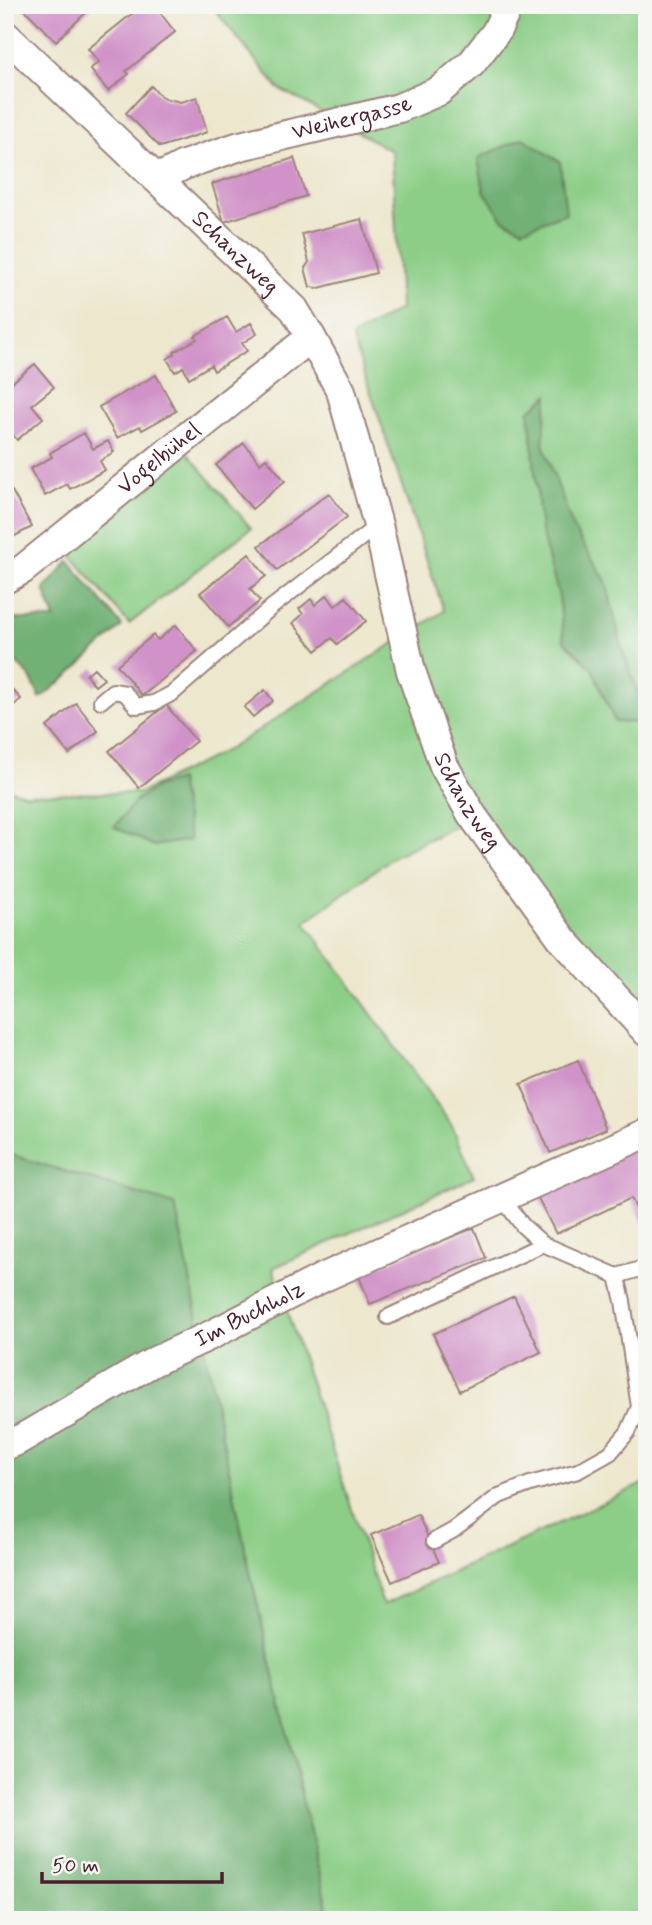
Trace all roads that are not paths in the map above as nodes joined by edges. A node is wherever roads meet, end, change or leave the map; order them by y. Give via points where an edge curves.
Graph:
1 (509, 5) edge
2 (5, 35) edge
3 (157, 179) junction
4 (312, 337) junction
5 (378, 525) junction
6 (5, 579) edge
7 (101, 701) dead end
8 (647, 1032) edge
9 (647, 1133) edge
10 (502, 1199) junction
11 (544, 1244) junction
12 (647, 1267) edge
13 (617, 1276) junction
14 (388, 1317) dead end
15 (643, 1403) edge
16 (5, 1446) edge
17 (434, 1541) dead end

1 - 3 street, Weihergasse via 496,32 471,64 439,90 400,108 240,146
2 - 3 street, Schanzweg
3 - 4 street, Schanzweg via 294,309
4 - 5 street, Schanzweg via 341,391
4 - 6 street, Vogelbühel
5 - 7 lane via 272,607 173,693 136,706 125,693 113,691
5 - 8 street, Schanzweg via 411,671 444,766 472,815 563,940
9 - 10 street, Im Buchholz
10 - 11 lane
10 - 16 street, Im Buchholz via 322,1279 155,1361
11 - 13 lane
11 - 14 lane
12 - 13 lane
13 - 15 lane
15 - 17 lane via 610,1453 578,1471 499,1496

